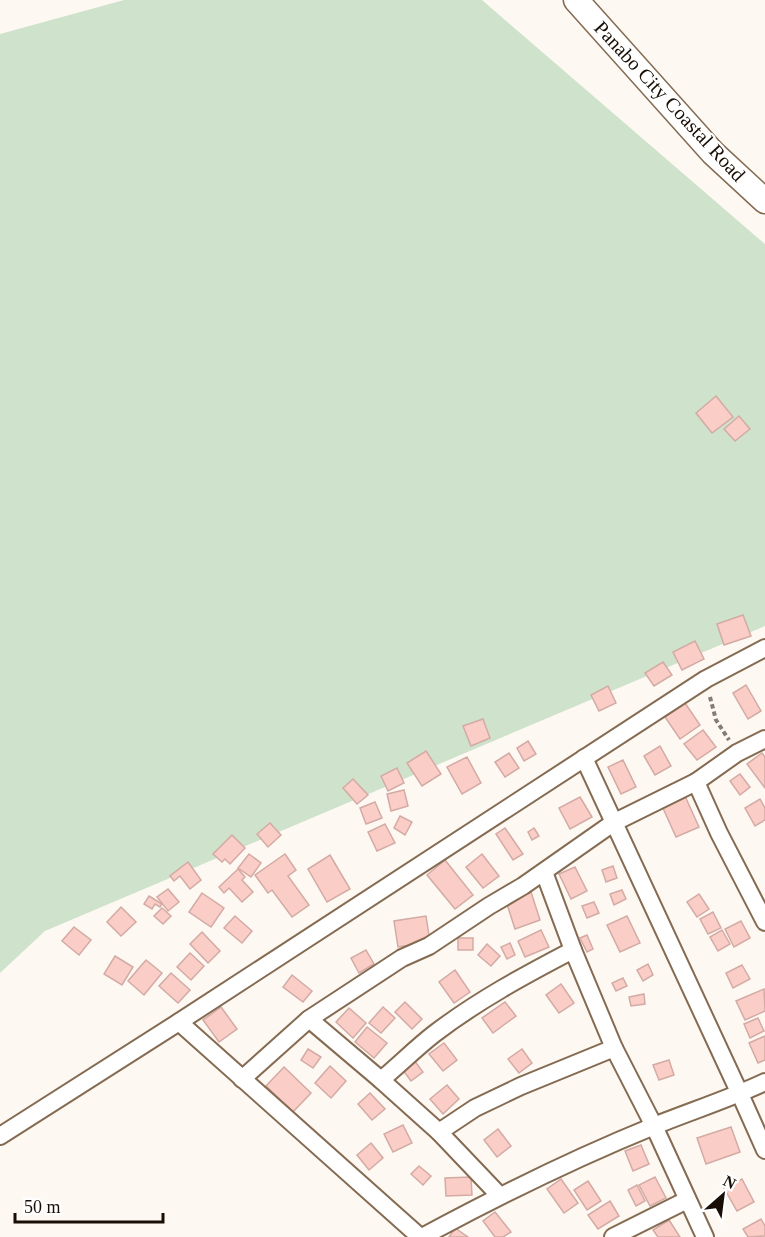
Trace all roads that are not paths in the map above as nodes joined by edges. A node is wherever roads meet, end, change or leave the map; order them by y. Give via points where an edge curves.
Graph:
1 (576, 0) edge
2 (765, 201) edge
3 (765, 648) edge
4 (765, 738) edge
5 (584, 758) junction
6 (696, 782) junction
7 (613, 823) junction
8 (544, 872) junction
9 (765, 922) edge
10 (573, 950) junction
11 (309, 1019) junction
12 (179, 1022) junction
13 (614, 1048) junction
14 (242, 1079) junction
15 (381, 1080) junction
16 (765, 1082) edge
17 (740, 1094) junction
18 (654, 1126) junction
19 (439, 1132) junction
20 (0, 1136) edge
21 (765, 1150) edge
22 (499, 1196) junction
23 (687, 1200) junction
24 (421, 1237) edge
25 (613, 1237) edge
26 (705, 1237) edge

1 - 2 main road, Panabo City Coastal Road via 713,153
3 - 5 street via 706,679
4 - 6 street
5 - 7 street
5 - 12 street
6 - 7 street
6 - 9 street
7 - 8 street
7 - 17 street
8 - 10 street
8 - 11 street
10 - 13 street
10 - 15 street via 482,1000 434,1034
11 - 14 street
11 - 15 street
12 - 14 street
12 - 20 street
13 - 18 street
13 - 19 street via 475,1107
14 - 24 street
15 - 19 street
16 - 17 street
17 - 18 street
17 - 21 street
18 - 22 street
18 - 23 street
19 - 22 street
22 - 24 street
23 - 25 street
23 - 26 street

